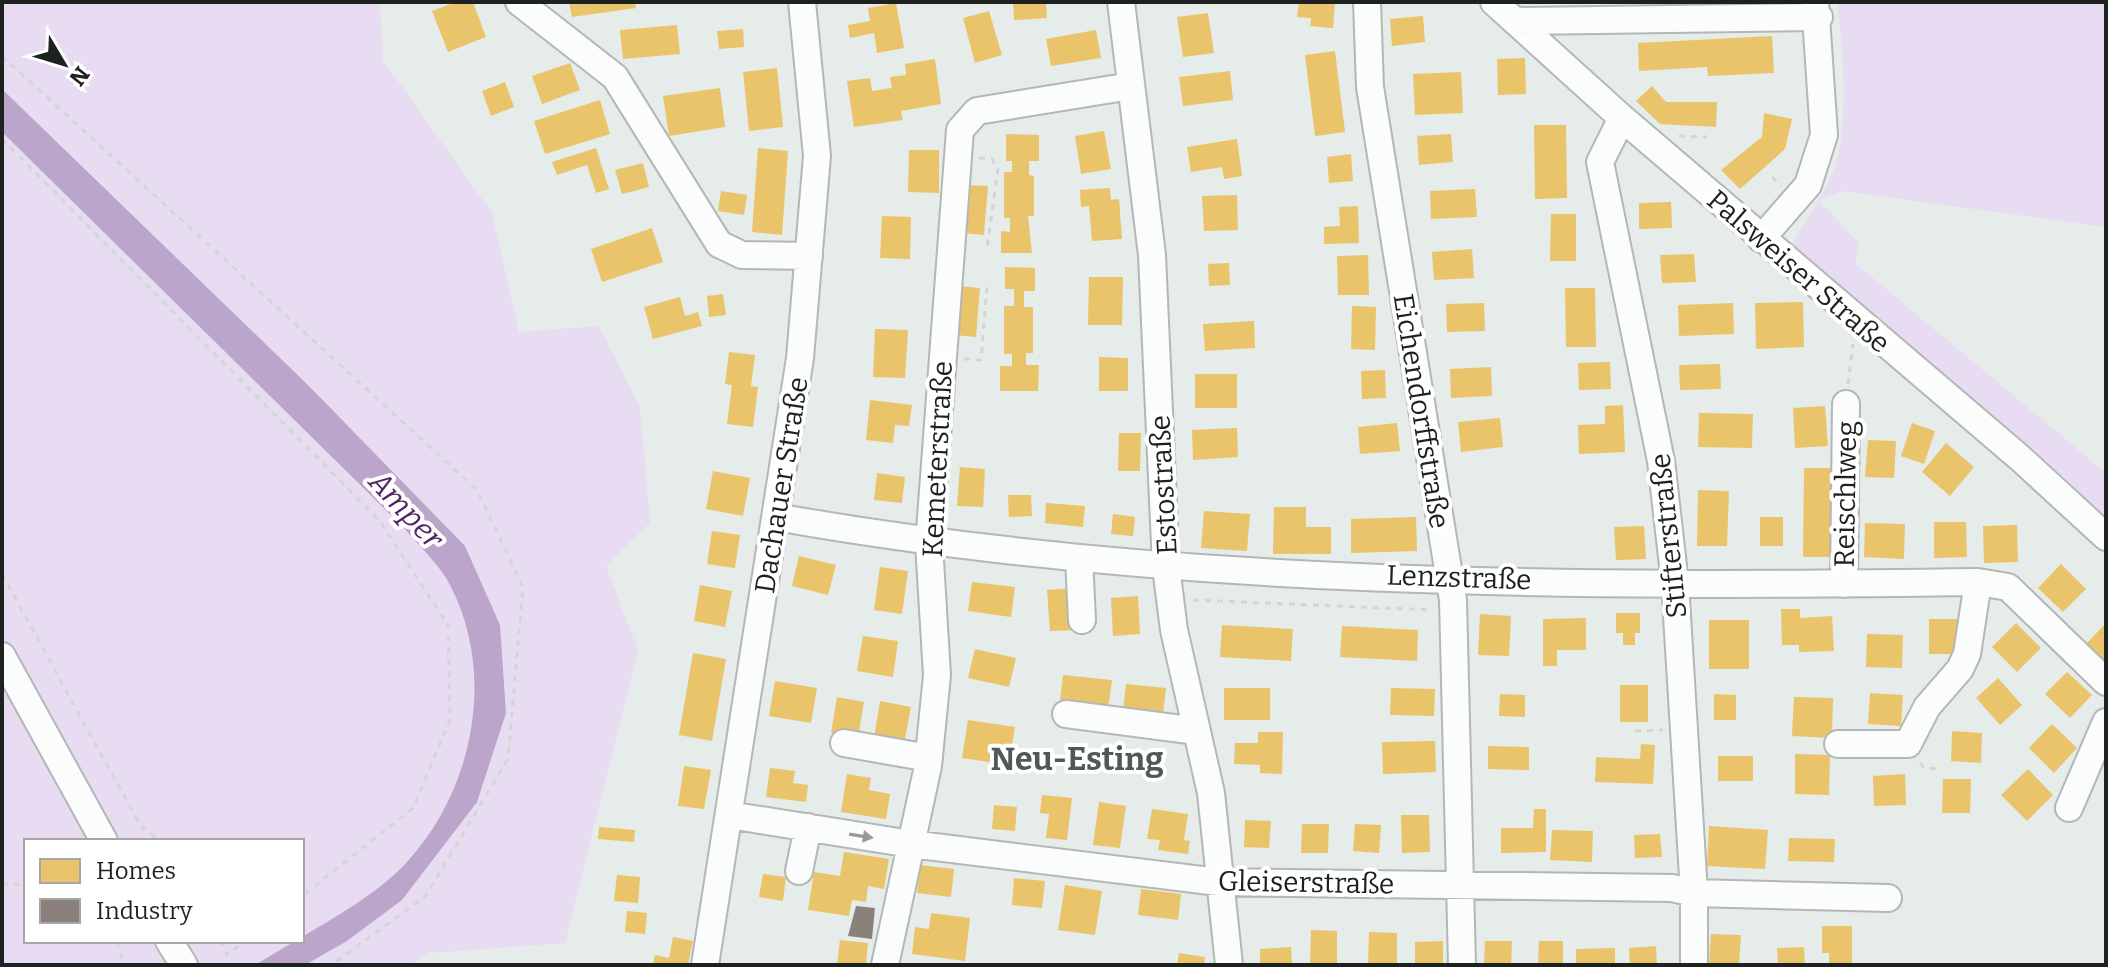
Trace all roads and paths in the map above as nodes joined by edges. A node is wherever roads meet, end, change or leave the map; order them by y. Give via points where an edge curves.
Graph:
1 (519, 2) edge
2 (802, 2) edge
3 (1121, 2) edge
4 (1367, 2) edge
5 (1494, 2) edge
6 (1817, 10) edge
7 (1516, 21) junction
8 (2, 56) edge
9 (1131, 86) junction
10 (1622, 118) junction
11 (2, 139) edge
12 (958, 157) junction
13 (1761, 239) junction
14 (987, 248) dead end
15 (809, 256) junction
16 (987, 285) dead end
17 (1853, 342) dead end
18 (943, 359) junction
19 (1846, 404) joint
20 (776, 517) junction
21 (2106, 537) edge
22 (929, 544) junction
23 (1079, 558) junction
24 (1166, 567) junction
25 (2, 574) edge
26 (1450, 578) junction
27 (1978, 582) junction
28 (1675, 583) junction
29 (1844, 584) junction
30 (1170, 600) junction
31 (1453, 611) junction
32 (1082, 620) dead end
33 (2, 656) edge
34 (2106, 682) edge
35 (1066, 714) dead end
36 (2106, 722) edge
37 (1684, 729) junction
38 (1197, 731) junction
39 (1635, 731) dead end
40 (844, 743) dead end
41 (1838, 744) dead end
42 (929, 758) junction
43 (2069, 808) dead end
44 (729, 815) junction
45 (808, 827) junction
46 (103, 839) edge
47 (158, 839) edge
48 (911, 844) junction
49 (799, 871) dead end
50 (1218, 882) junction
51 (2, 884) edge
52 (24, 885) edge
53 (1459, 885) junction
54 (1694, 893) junction
55 (304, 894) edge
56 (1888, 898) dead end
57 (118, 943) edge
58 (170, 943) edge
59 (221, 943) edge
60 (242, 943) edge
61 (124, 965) edge
62 (184, 965) edge
63 (331, 965) edge
64 (705, 965) edge
65 (885, 965) edge
66 (1229, 965) edge
67 (1462, 965) edge
68 (1694, 965) edge

1 - 15 street via 615,77 719,244 742,255
2 - 15 street, Dachauer Straße via 817,156
3 - 9 street, Estostraße
4 - 26 street, Eichendorffstraße via 1370,87
5 - 7 street, Palsweiser Straße
6 - 7 street
6 - 13 street via 1824,135 1808,185
7 - 10 street, Palsweiser Straße
8 - 63 path via 477,490 523,587 508,759 425,897
9 - 12 street, Kemeterstraße via 977,111 960,130
9 - 24 street, Estostraße via 1152,255
10 - 13 street, Palsweiser Straße
10 - 28 street, Stifterstraße via 1600,162 1660,454
11 - 55 path via 379,520 448,625 450,720 413,808
12 - 14 path via 992,159 998,169
12 - 18 street, Kemeterstraße
13 - 21 street, Palsweiser Straße
15 - 20 street, Dachauer Straße
16 - 18 path via 981,360
17 - 19 path
18 - 22 street, Kemeterstraße
19 - 29 street, Reischlweg
20 - 22 street, Lenzstraße
20 - 44 street, Dachauer Straße
22 - 23 street, Lenzstraße
22 - 42 street, Kemeterstraße via 937,675
23 - 24 street, Lenzstraße
23 - 32 street
24 - 26 street, Lenzstraße
24 - 30 street, Estostraße
25 - 47 path via 140,825
26 - 28 street, Lenzstraße
26 - 31 street, Eichendorffstraße
27 - 29 street, Lenzstraße
27 - 34 street, Lenzstraße via 2008,587
27 - 41 street via 1967,654 1927,707 1908,744
28 - 29 street, Lenzstraße
28 - 37 street, Stifterstraße
30 - 31 path
30 - 38 street, Estostraße
31 - 53 street, Eichendorffstraße
33 - 46 street
35 - 38 street
36 - 43 street
37 - 39 path
37 - 54 street, Stifterstraße
38 - 50 street, Estostraße via 1211,793
40 - 42 street
42 - 48 street, Kemeterstraße
44 - 45 street, Gleiserstraße
44 - 64 street, Dachauer Straße
45 -> 48 street, Gleiserstraße
45 - 49 street
48 - 50 street, Gleiserstraße
48 - 65 street, Kemeterstraße
50 - 53 street, Gleiserstraße
50 - 66 street, Estostraße
51 - 52 path
53 - 54 street, Gleiserstraße via 1672,888
53 - 67 street, Eichendorffstraße
54 - 56 street, Gleiserstraße
54 - 68 street, Stifterstraße
57 - 61 path
58 - 62 street
59 - 60 path via 227,955

